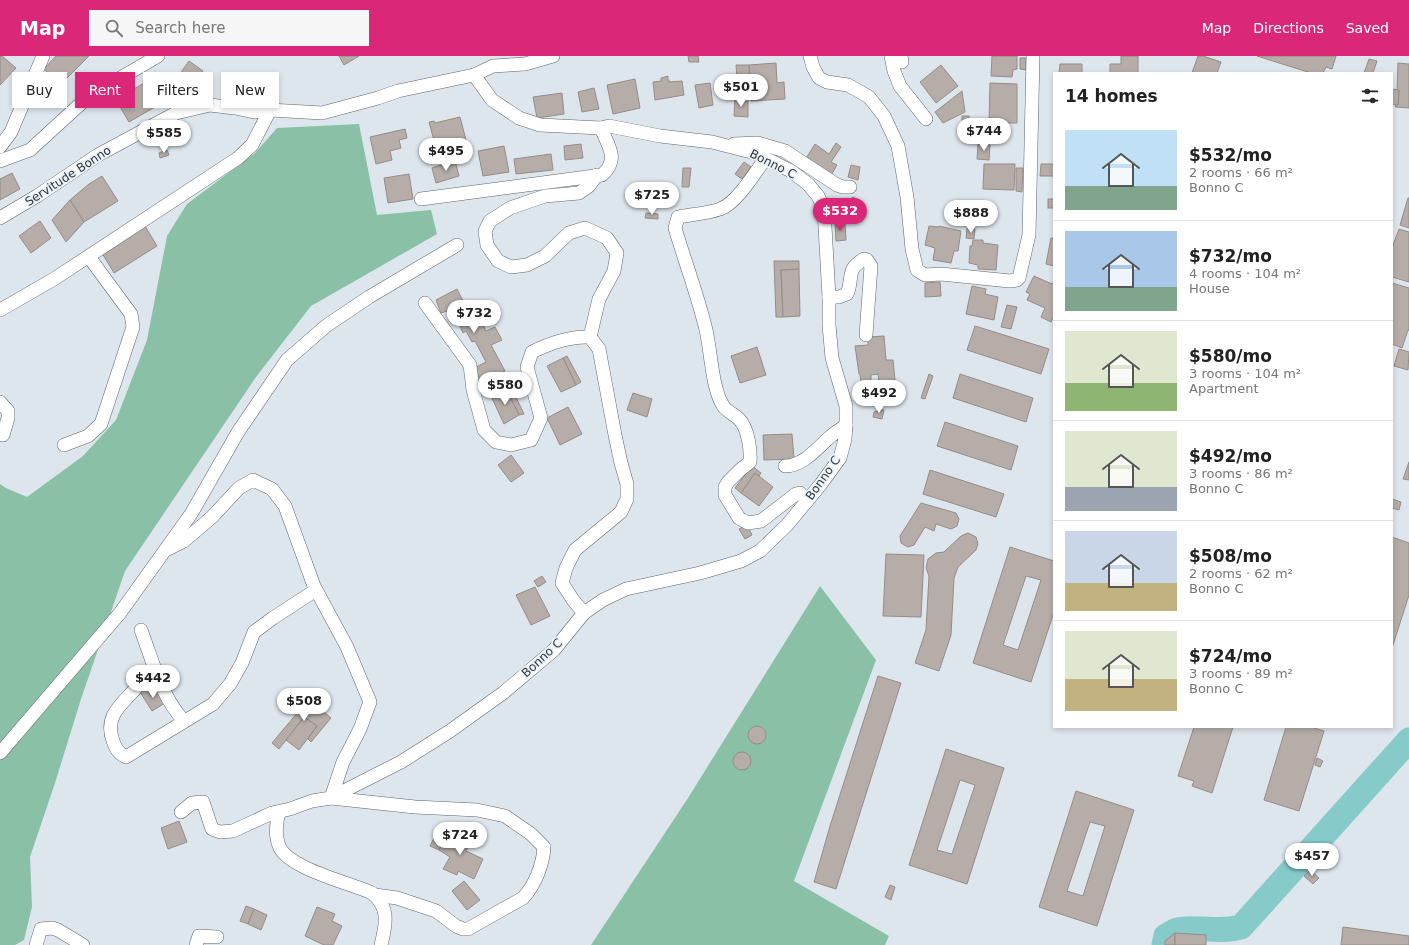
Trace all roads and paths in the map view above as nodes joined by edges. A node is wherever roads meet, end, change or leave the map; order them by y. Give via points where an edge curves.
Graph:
1 (44, 56) edge
2 (158, 56) edge
3 (553, 56) edge
4 (810, 56) edge
5 (891, 56) edge
6 (1033, 56) edge
7 (526, 60) edge
8 (474, 75) junction
9 (270, 110) junction
10 (926, 119) dead end
11 (601, 128) junction
12 (726, 145) junction
13 (0, 147) edge
14 (765, 159) junction
15 (0, 162) edge
16 (597, 175) junction
17 (850, 187) dead end
18 (421, 199) dead end
19 (0, 218) edge
20 (457, 245) dead end
21 (89, 257) junction
22 (829, 297) junction
23 (425, 303) dead end
24 (0, 310) edge
25 (866, 335) dead end
26 (590, 337) junction
27 (0, 402) edge
28 (846, 425) junction
29 (4, 435) dead end
30 (64, 445) dead end
31 (785, 466) dead end
32 (807, 501) junction
33 (167, 549) junction
34 (316, 590) junction
35 (584, 613) junction
36 (141, 630) dead end
37 (136, 688) dead end
38 (184, 721) junction
39 (0, 753) edge
40 (331, 797) junction
41 (181, 812) dead end
42 (279, 812) junction
43 (376, 895) junction
44 (217, 937) dead end
45 (36, 945) edge
46 (83, 945) edge
47 (196, 945) edge
48 (382, 945) edge

1 - 13 street via 11,132
2 - 15 street via 88,97 30,150
3 - 7 street, Servitude Bonno
4 - 6 street via 819,78 827,82 848,85 869,97 884,116 898,146 917,270 925,275 940,274 1010,281 1019,278 1029,235
5 - 10 street via 900,86
7 - 8 street, Servitude Bonno via 493,66
8 - 9 street, Servitude Bonno via 398,91 322,113
8 - 11 street, Bonno C via 492,100 519,118 540,125
9 - 19 street, Servitude Bonno via 254,112 210,105 176,113 98,155
9 - 21 street via 252,145 238,158
11 - 12 street, Bonno C via 609,126
11 - 16 street via 606,142 612,149 611,162 609,169 602,175
12 - 14 street, Bonno C via 755,153
12 - 17 street via 752,142 785,151 837,185 843,188
14 - 22 street, Bonno C via 791,171 808,184 818,196 826,221
14 - 32 street via 734,201 716,210 678,217 675,228 707,331 718,392 725,408 740,420 750,447 750,462 728,482 725,495 739,518 748,523 761,521 796,494 800,493
16 - 18 street
16 - 26 street via 589,186 579,193 545,196 510,208 490,220 485,231 486,245 498,261 511,267 528,265 545,256 569,233 585,228 607,238 617,253 614,271 599,299
20 - 33 street via 369,297 326,326 287,360 238,432 191,514
21 - 24 street
21 - 30 street via 131,314 133,326 101,424 88,436
22 - 25 street via 847,294 851,271 857,263 866,260 871,266
22 - 28 street, Bonno C via 832,358 846,406
23 - 26 street via 470,365 473,390 484,430 496,442 511,445 531,440 541,418 527,367 532,352 548,344
26 - 35 street via 599,348 615,436 627,484 627,499 622,512 575,550 566,568 562,583
27 - 29 street via 8,411
28 - 31 street via 798,463
28 - 32 street, Bonno C via 840,458
32 - 35 street, Bonno C via 760,551 741,561 626,589
33 - 34 street via 184,541 212,517 239,488 253,480 272,489 285,506
33 - 39 street via 120,613
34 - 38 street via 254,632 242,664 230,684 213,704
34 - 40 street via 347,647 370,702 343,762
35 - 40 street, Bonno C via 553,650 491,702 401,762
36 - 38 street via 166,696
37 - 38 street via 115,711 110,723 110,733 119,754 126,757
40 - 42 street
40 - 43 street via 415,807 477,810 505,816 531,834 544,847 544,856 536,878 523,898 468,928 456,926 436,911 397,898
41 - 42 street via 192,803 202,802 212,829 220,832 233,831
42 - 43 street via 276,830 278,841 290,859 306,868
43 - 48 street via 382,904 385,920
44 - 47 street via 199,936
45 - 46 street via 41,929 52,928

